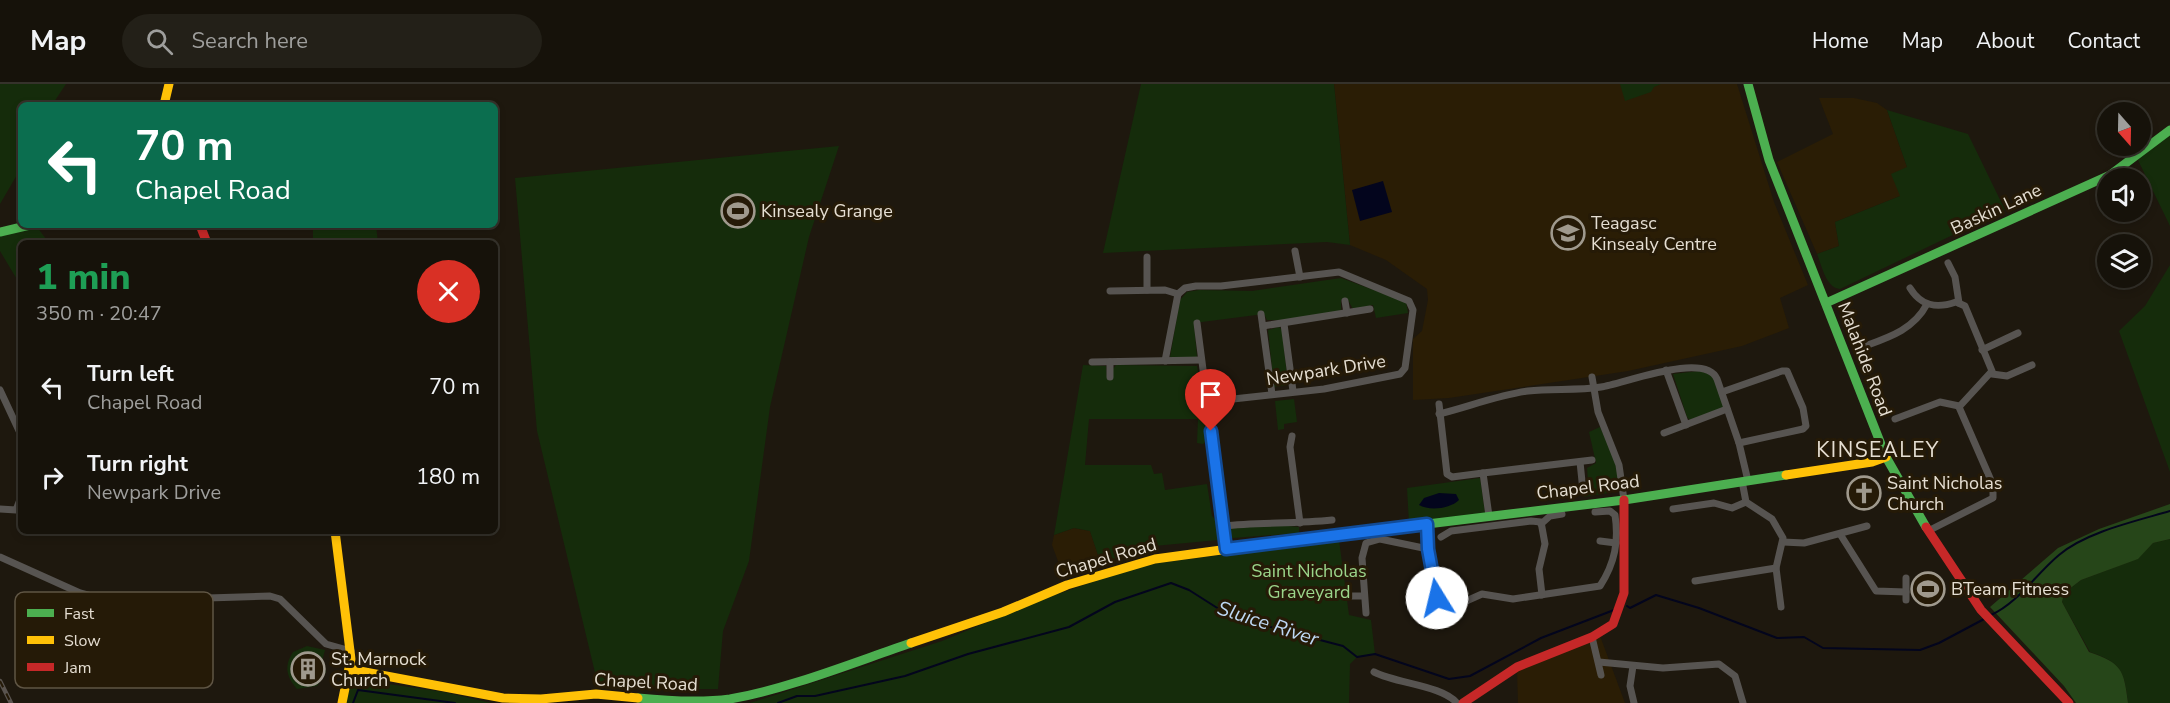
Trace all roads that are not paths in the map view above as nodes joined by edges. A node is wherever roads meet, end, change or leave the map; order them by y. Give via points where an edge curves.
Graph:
1 (170, 84) edge
2 (1748, 84) edge
3 (165, 102) edge
4 (2170, 130) edge
5 (18, 228) edge
6 (0, 232) edge
7 (1295, 251) dead end
8 (1147, 257) dead end
9 (1948, 263) dead end
10 (1300, 277) junction
11 (1910, 288) dead end
12 (1147, 290) junction
13 (1110, 291) dead end
14 (1178, 294) junction
15 (1345, 301) dead end
16 (1826, 303) junction
17 (1959, 303) junction
18 (1927, 304) junction
19 (1370, 309) dead end
20 (1347, 313) junction
21 (1261, 314) dead end
22 (1197, 323) dead end
23 (1284, 324) junction
24 (1263, 326) junction
25 (2018, 333) dead end
26 (1865, 346) dead end
27 (1982, 350) junction
28 (1201, 360) junction
29 (1165, 361) junction
30 (1092, 362) dead end
31 (1110, 362) junction
32 (2032, 365) dead end
33 (1666, 370) junction
34 (1992, 374) junction
35 (1110, 377) dead end
36 (1592, 377) dead end
37 (1205, 385) dead end
38 (1593, 388) junction
39 (0, 390) edge
40 (1293, 392) junction
41 (1722, 392) junction
42 (1272, 394) junction
43 (1439, 404) dead end
44 (1959, 406) junction
45 (1727, 409) junction
46 (1439, 414) junction
47 (1895, 419) dead end
48 (1686, 425) junction
49 (18, 429) edge
50 (1664, 433) dead end
51 (1292, 436) dead end
52 (1739, 443) junction
53 (1886, 457) junction
54 (1592, 460) dead end
55 (1581, 462) junction
56 (1483, 473) junction
57 (1745, 481) junction
58 (1583, 491) dead end
59 (1624, 500) junction
60 (1746, 502) junction
61 (0, 509) edge
62 (1672, 509) dead end
63 (18, 511) edge
64 (1595, 512) dead end
65 (1562, 514) dead end
66 (1489, 516) junction
67 (1332, 520) dead end
68 (1300, 523) junction
69 (1427, 524) junction
70 (1541, 524) junction
71 (1222, 526) junction
72 (1867, 526) dead end
73 (1928, 531) junction
74 (335, 534) edge
75 (1840, 534) junction
76 (1441, 537) dead end
77 (1599, 541) dead end
78 (1783, 542) junction
79 (1616, 543) junction
80 (1226, 549) junction
81 (1428, 549) junction
82 (0, 557) edge
83 (1776, 568) junction
84 (1906, 578) dead end
85 (1695, 581) dead end
86 (1906, 591) junction
87 (78, 592) edge
88 (1542, 595) junction
89 (1348, 596) dead end
90 (1364, 596) junction
91 (213, 598) edge
92 (1906, 600) dead end
93 (1781, 607) dead end
94 (1366, 613) dead end
95 (1592, 637) junction
96 (351, 651) junction
97 (1599, 662) junction
98 (1633, 666) junction
99 (349, 669) junction
100 (1374, 672) dead end
101 (1601, 675) dead end
102 (342, 703) edge
103 (1456, 703) edge
104 (1463, 703) edge
105 (1634, 703) edge
106 (1743, 703) edge
107 (2069, 703) edge

1 - 3 street
2 - 16 street, Malahide Road via 1769,160
4 - 16 street, Baskin Lane via 2110,175
5 - 6 street
7 - 10 street
8 - 12 street
9 - 17 street via 1955,277
10 - 14 street, Newpark Drive via 1197,286
10 - 40 street, Newpark Drive via 1339,272 1409,301 1413,310 1405,368 1400,374
11 - 18 street via 1915,297
12 - 13 street
12 - 14 street
14 - 29 street
15 - 20 street
16 - 53 street, Malahide Road
17 - 18 street via 1938,307
17 - 27 street via 1967,310
18 - 26 street via 1906,329
19 - 20 street
20 - 23 street
21 - 24 street
22 - 28 street
23 - 24 street
23 - 40 street
24 - 42 street
25 - 27 street
27 - 34 street
28 - 29 street
28 - 37 street
29 - 31 street
30 - 31 street
31 - 35 street
32 - 34 street via 2007,376
33 - 38 street
33 - 41 street via 1710,370
33 - 48 street
34 - 44 street
36 - 38 street
38 - 46 street via 1527,391
38 - 59 street via 1619,465
39 - 49 street
40 - 42 street, Newpark Drive
41 - 45 street
41 - 52 street via 1787,371 1803,408 1803,429
42 - 71 street, Newpark Drive via 1224,400 1211,407
43 - 46 street
44 - 47 street via 1940,402
44 - 73 street via 1995,493 1986,504
45 - 48 street
45 - 52 street
46 - 56 street via 1449,477
48 - 50 street
51 - 68 street
52 - 57 street
53 - 57 street, Chapel Road
53 - 73 street, Malahide Road
54 - 55 street
55 - 56 street
55 - 58 street
56 - 66 street
57 - 59 street, Chapel Road
57 - 60 street
59 - 66 street, Chapel Road
59 - 95 street via 1623,602 1613,624
60 - 62 street via 1732,508 1714,503
60 - 78 street via 1772,519
61 - 63 street
64 - 79 street via 1610,511 1615,515
65 - 70 street via 1550,516
66 - 69 street, Chapel Road
67 - 68 street
68 - 71 street
69 - 80 street, Chapel Road
69 - 81 street
70 - 76 street via 1531,520 1451,531
70 - 88 street via 1545,544 1539,575
71 - 80 street, Newpark Drive
72 - 75 street
73 - 107 street, Malahide Road via 1981,610
74 - 96 street
75 - 78 street via 1804,543
75 - 86 street via 1876,591
77 - 79 street
78 - 83 street
79 - 88 street via 1614,560 1600,586
80 - 99 street, Chapel Road via 1155,559 1116,570 910,644 729,699 679,702 596,694 503,698
81 - 88 street via 1436,594 1443,604 1455,606 1482,594 1508,599
81 - 90 street via 1380,539 1366,543 1362,558
82 - 87 street
83 - 85 street
83 - 93 street
84 - 86 street
86 - 92 street
89 - 90 street
90 - 94 street
91 - 96 street via 280,599 326,644
95 - 97 street
95 - 104 street via 1517,667
96 - 99 street
97 - 98 street
97 - 101 street
98 - 105 street via 1630,682
98 - 106 street via 1719,664 1735,676
99 - 102 street
100 - 103 street via 1397,682 1441,692

